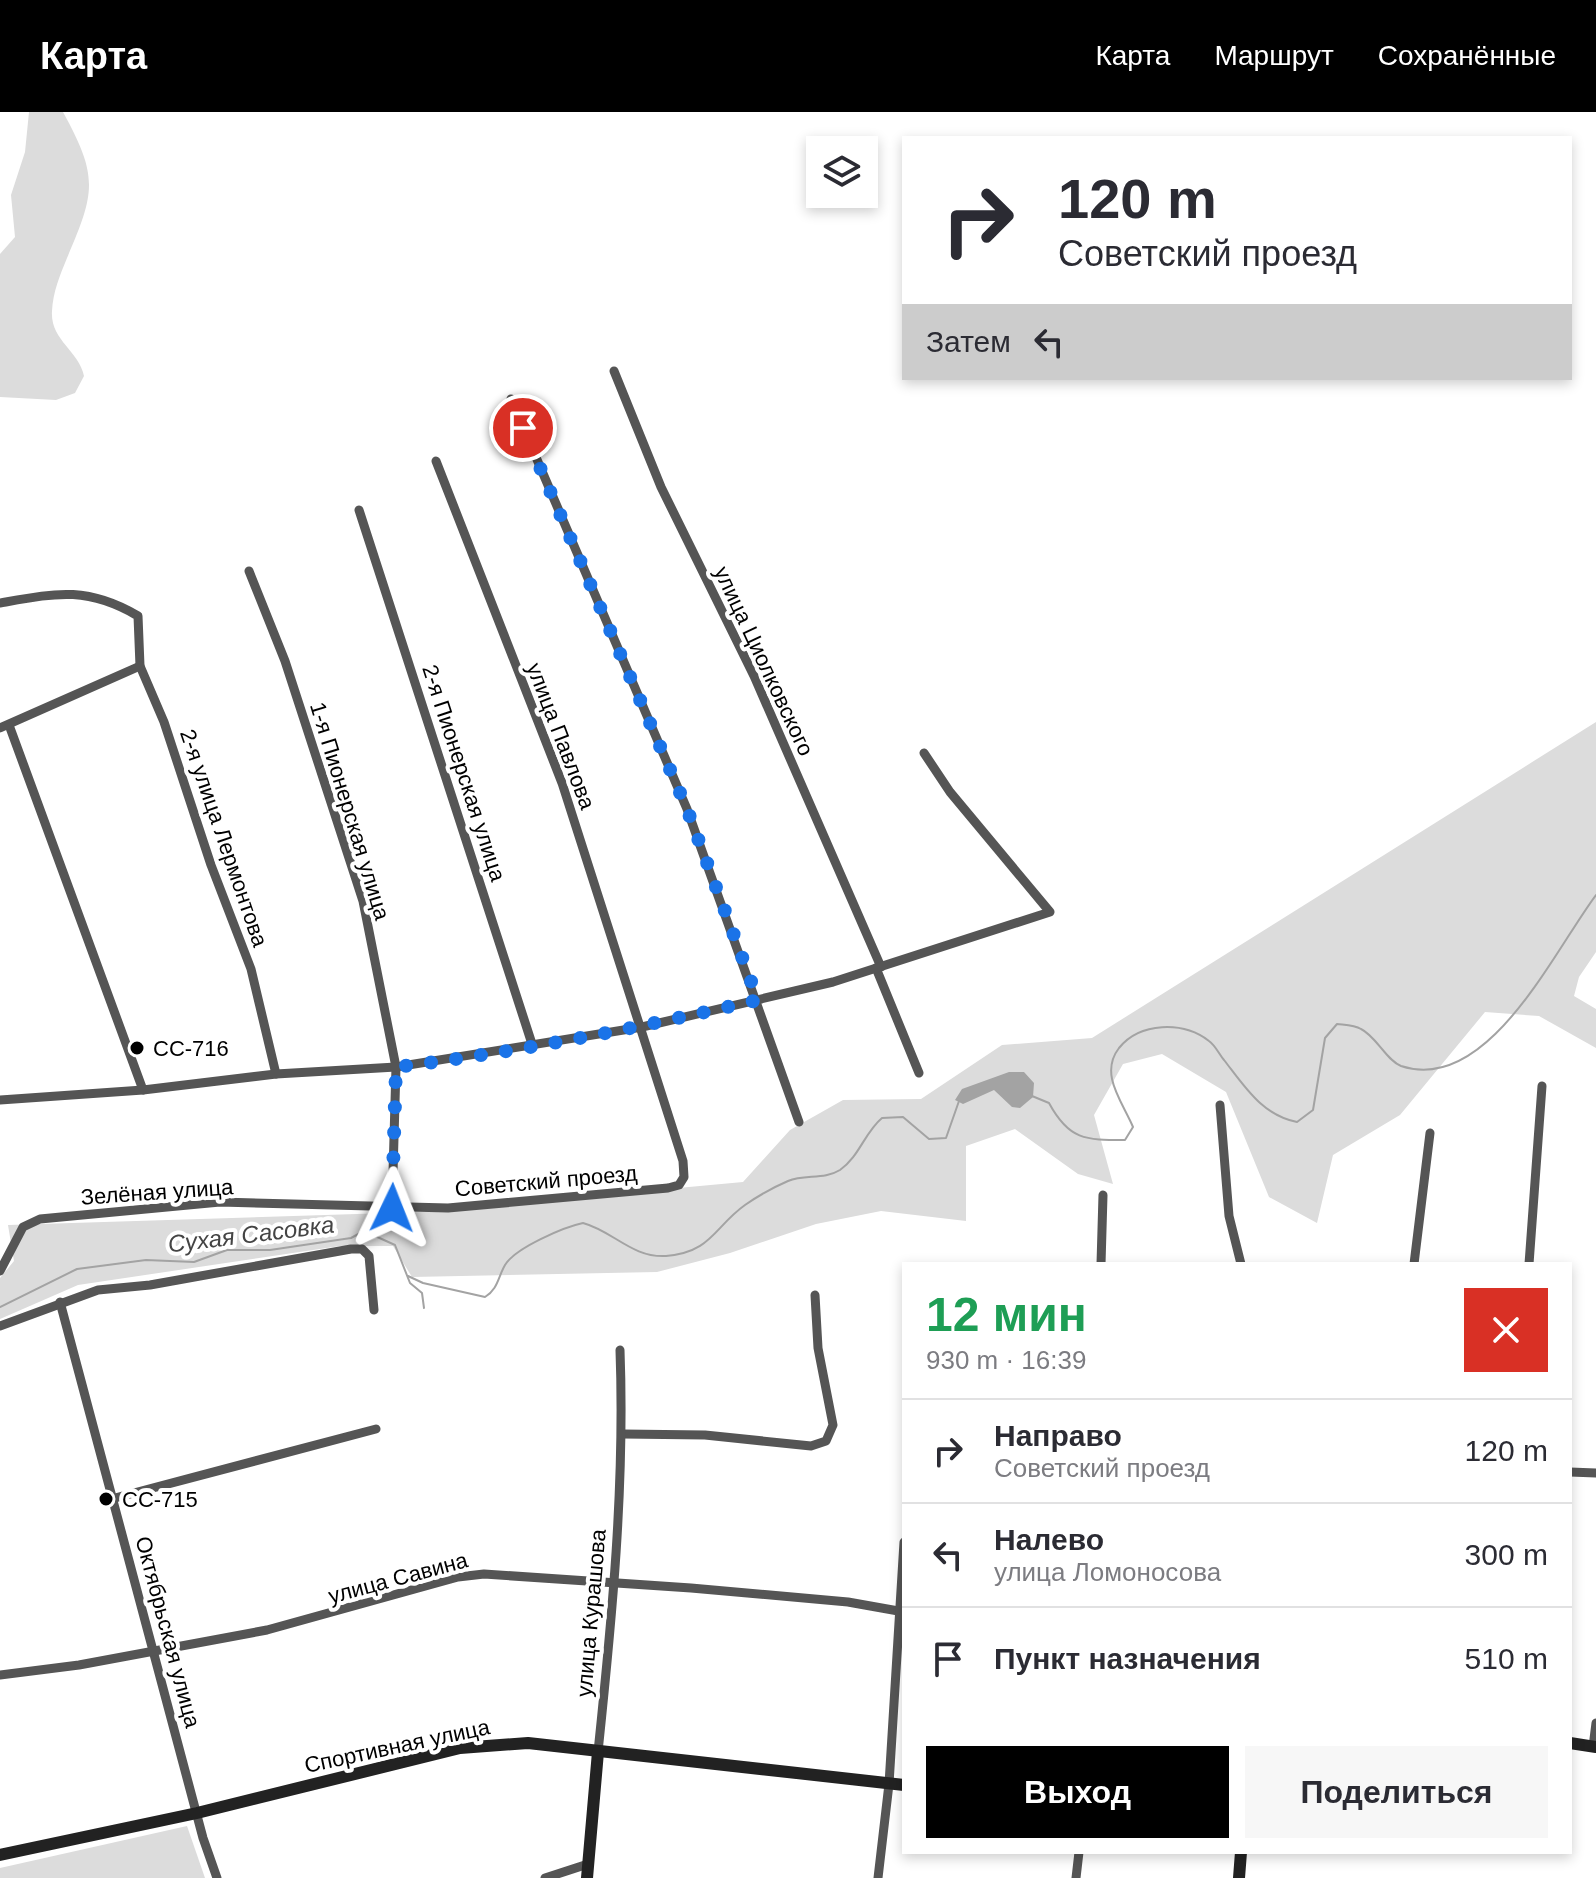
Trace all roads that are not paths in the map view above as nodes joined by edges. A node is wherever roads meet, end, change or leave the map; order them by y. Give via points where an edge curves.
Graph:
1 (614, 371) dead end
2 (511, 399) dead end
3 (436, 461) dead end
4 (359, 510) dead end
5 (249, 571) dead end
6 (0, 603) edge
7 (140, 666) junction
8 (5, 727) edge
9 (924, 753) dead end
10 (878, 968) junction
11 (758, 1000) junction
12 (642, 1027) junction
13 (533, 1047) junction
14 (396, 1067) junction
15 (919, 1073) dead end
16 (276, 1074) junction
17 (1542, 1086) dead end
18 (143, 1090) junction
19 (0, 1100) edge
20 (1220, 1105) dead end
21 (799, 1122) dead end
22 (1430, 1133) dead end
23 (1103, 1195) dead end
24 (392, 1208) junction
25 (1101, 1262) edge
26 (1240, 1262) edge
27 (1414, 1262) edge
28 (1529, 1262) edge
29 (0, 1271) edge
30 (815, 1295) dead end
31 (60, 1302) junction
32 (374, 1310) dead end
33 (0, 1326) edge
34 (620, 1350) dead end
35 (376, 1429) dead end
36 (623, 1434) junction
37 (1572, 1472) edge
38 (1596, 1473) edge
39 (115, 1498) junction
40 (615, 1584) junction
41 (902, 1612) edge
42 (153, 1650) junction
43 (0, 1675) edge
44 (1596, 1723) edge
45 (1572, 1743) edge
46 (1595, 1747) edge
47 (598, 1752) junction
48 (889, 1784) junction
49 (902, 1785) edge
50 (197, 1813) junction
51 (1079, 1854) edge
52 (1241, 1854) edge
53 (0, 1855) edge
54 (588, 1864) junction
55 (217, 1878) edge
56 (545, 1878) edge
57 (587, 1878) edge
58 (878, 1878) edge
59 (1076, 1878) edge
60 (1239, 1878) edge

1 - 10 street, улица Циолковского via 661,487 754,676
2 - 11 street via 687,809
3 - 12 street, улица Павлова via 562,783
4 - 13 street, 2-я Пионерская улица
5 - 14 street, 1-я Пионерская улица via 285,661 358,887
6 - 7 street, 2-я улица Лермонтова via 107,597 138,616
7 - 8 street
7 - 16 street, 2-я улица Лермонтова via 251,969
8 - 18 street
9 - 10 street via 1050,912
10 - 11 street
10 - 15 street, улица Циолковского
11 - 12 street
11 - 21 street
12 - 13 street
12 - 24 street, Советский проезд via 683,1161 679,1185 478,1206
13 - 14 street
14 - 16 street
14 - 24 street
16 - 18 street
17 - 28 street
18 - 19 street
20 - 26 street via 1229,1216
22 - 27 street
23 - 25 street
24 - 29 street, Зелёная улица via 220,1202 40,1219 23,1227
30 - 36 street via 818,1348 833,1425 826,1441 811,1446 705,1435
31 - 32 street via 98,1290 362,1249 369,1256
31 - 33 street
31 - 39 street, Октябрьская улица
34 - 36 street, улица Курашова
35 - 39 street
36 - 40 street, улица Курашова
37 - 38 street
39 - 42 street, Октябрьская улица
40 - 41 street, улица Савина via 848,1602
40 - 42 street, улица Савина via 511,1575 458,1577 281,1626
40 - 47 street, улица Курашова
41 - 48 street
42 - 43 street, улица Савина
42 - 50 street, Октябрьская улица
44 - 46 street
45 - 46 street
47 - 48 street, Спортивная улица
47 - 50 street, Спортивная улица via 528,1743 460,1748
47 - 54 street, улица Курашова
48 - 49 street, Спортивная улица
48 - 58 street
50 - 53 street, Спортивная улица
50 - 55 street, Октябрьская улица
51 - 59 street
52 - 60 street
54 - 56 street
54 - 57 street, улица Курашова

